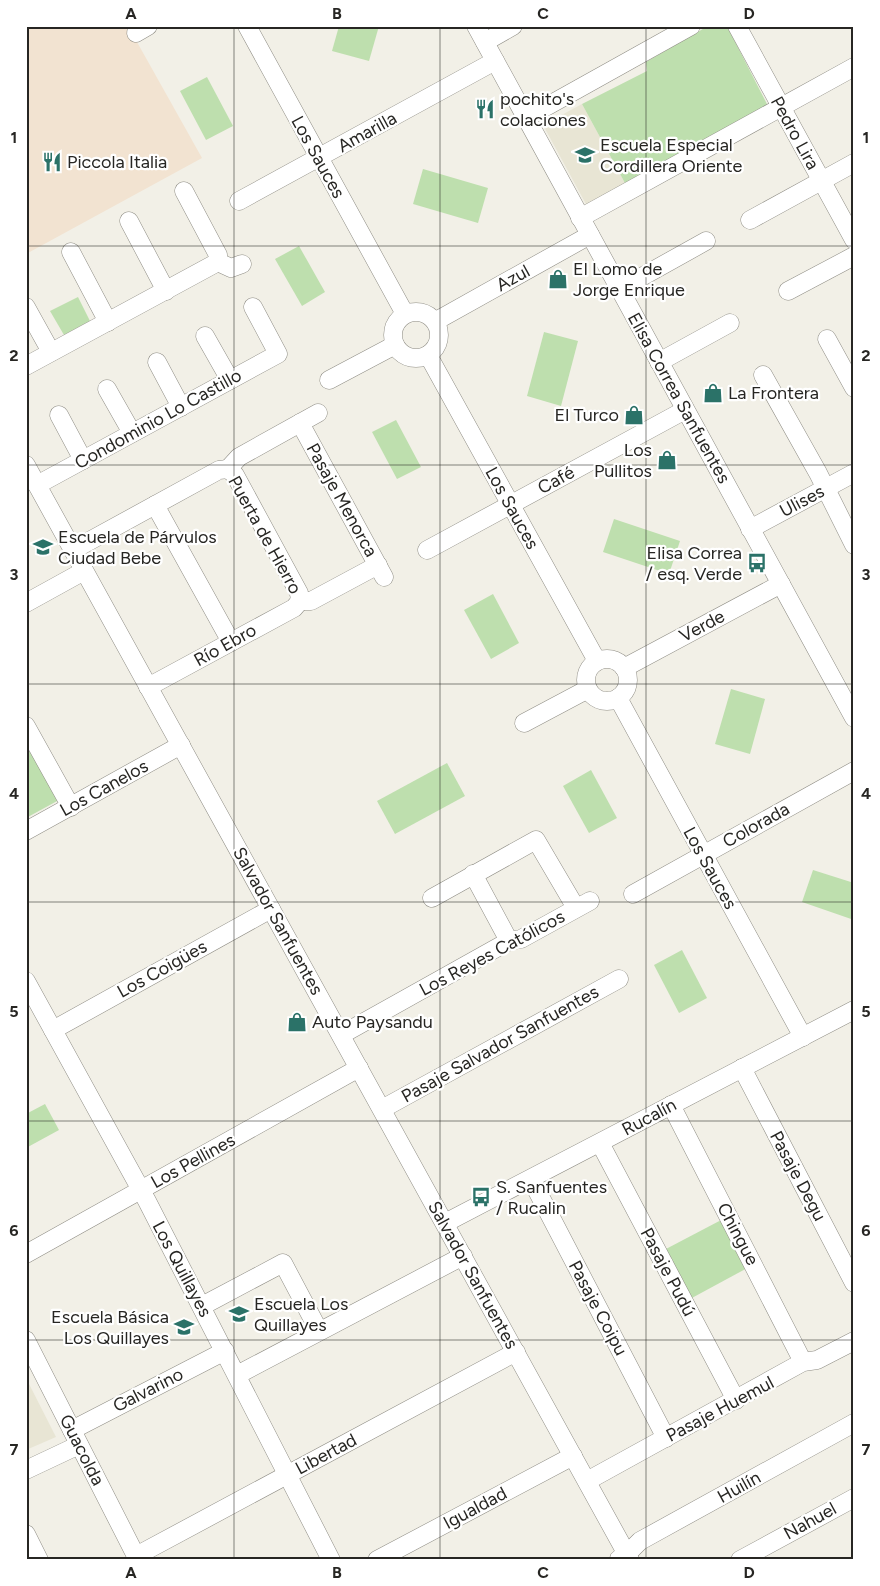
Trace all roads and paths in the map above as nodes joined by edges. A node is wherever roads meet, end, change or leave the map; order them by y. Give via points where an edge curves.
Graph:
1 (247, 26) edge
2 (476, 26) edge
3 (513, 26) edge
4 (691, 26) edge
5 (737, 26) edge
6 (484, 42) junction
7 (495, 61) junction
8 (854, 68) edge
9 (781, 107) junction
10 (526, 118) junction
11 (319, 158) junction
12 (854, 163) edge
13 (821, 181) junction
14 (184, 191) dead end
15 (239, 201) dead end
16 (580, 218) junction
17 (750, 220) dead end
18 (129, 221) dead end
19 (590, 235) junction
20 (854, 240) edge
21 (706, 241) dead end
22 (71, 252) dead end
23 (854, 256) edge
24 (218, 262) junction
25 (242, 264) dead end
26 (620, 289) junction
27 (166, 291) junction
28 (788, 291) dead end
29 (26, 306) edge
30 (253, 307) dead end
31 (405, 314) junction
32 (436, 321) junction
33 (108, 322) junction
34 (730, 323) dead end
35 (206, 336) dead end
36 (827, 339) dead end
37 (395, 345) junction
38 (51, 352) junction
39 (428, 355) junction
40 (157, 362) dead end
41 (659, 362) junction
42 (26, 366) edge
43 (763, 375) dead end
44 (230, 380) junction
45 (329, 380) dead end
46 (854, 388) edge
47 (107, 389) dead end
48 (181, 407) junction
49 (686, 410) junction
50 (318, 413) dead end
51 (59, 415) dead end
52 (300, 423) junction
53 (132, 433) junction
54 (83, 460) junction
55 (26, 465) edge
56 (228, 469) junction
57 (854, 473) edge
58 (37, 485) junction
59 (825, 488) junction
60 (155, 505) junction
61 (510, 505) junction
62 (750, 528) junction
63 (854, 545) edge
64 (73, 550) junction
65 (428, 550) dead end
66 (84, 571) junction
67 (780, 584) junction
68 (300, 601) junction
69 (26, 603) edge
70 (231, 642) junction
71 (597, 661) junction
72 (624, 668) junction
73 (148, 687) junction
74 (588, 689) junction
75 (848, 695) edge
76 (618, 698) junction
77 (854, 718) edge
78 (524, 723) dead end
79 (26, 726) edge
80 (181, 746) junction
81 (854, 772) edge
82 (70, 807) junction
83 (26, 831) edge
84 (702, 855) junction
85 (474, 874) junction
86 (633, 894) dead end
87 (432, 898) dead end
88 (271, 909) junction
89 (509, 941) junction
90 (619, 979) dead end
91 (26, 981) edge
92 (854, 1010) edge
93 (53, 1030) junction
94 (341, 1035) junction
95 (803, 1037) junction
96 (359, 1068) junction
97 (742, 1068) junction
98 (671, 1105) junction
99 (382, 1108) junction
100 (600, 1143) junction
101 (531, 1179) junction
102 (141, 1190) junction
103 (445, 1223) junction
104 (26, 1254) edge
105 (462, 1256) junction
106 (854, 1283) edge
107 (202, 1306) junction
108 (320, 1331) junction
109 (26, 1340) edge
110 (854, 1341) edge
111 (225, 1351) junction
112 (516, 1352) junction
113 (803, 1362) junction
114 (237, 1375) junction
115 (736, 1400) junction
116 (854, 1423) edge
117 (75, 1437) junction
118 (666, 1438) junction
119 (573, 1456) junction
120 (26, 1470) edge
121 (288, 1475) junction
122 (587, 1481) junction
123 (854, 1498) edge
124 (26, 1534) edge
125 (137, 1558) edge
126 (625, 1558) edge
127 (39, 1560) edge
128 (331, 1560) edge
129 (376, 1560) edge
130 (740, 1560) edge

1 - 11 street, Los Sauces
2 - 6 street, Elisa Correa Sanfuentes
3 - 6 street
4 - 10 street
5 - 9 street, Pedro Lira
6 - 7 street, Elisa Correa Sanfuentes
7 - 10 street, Elisa Correa Sanfuentes
7 - 11 street, Amarilla
8 - 9 street
9 - 13 street, Pedro Lira
9 - 16 street
10 - 16 street, Elisa Correa Sanfuentes
11 - 15 street, Amarilla
11 - 31 street, Los Sauces
12 - 13 street
13 - 17 street
13 - 20 street, Pedro Lira
14 - 24 street via 218,255
16 - 19 street, Elisa Correa Sanfuentes
18 - 27 street
19 - 26 street, Elisa Correa Sanfuentes
19 - 32 street, Azul
21 - 26 street
22 - 33 street
23 - 28 street
24 - 25 street via 231,268
24 - 27 street
26 - 41 street, Elisa Correa Sanfuentes
27 - 33 street
29 - 38 street
30 - 44 street, Condominio Lo Castillo via 278,354
31 - 32 street via 423,312
31 - 37 street via 398,319 394,329
32 - 39 street via 440,335 438,345
33 - 38 street
34 - 41 street
35 - 44 street
36 - 46 street
37 - 39 street via 406,356
37 - 45 street
38 - 42 street
39 - 61 street, Los Sauces
40 - 48 street
41 - 49 street, Elisa Correa Sanfuentes
43 - 59 street
44 - 48 street, Condominio Lo Castillo
47 - 53 street
48 - 53 street, Condominio Lo Castillo
49 - 61 street, Café
49 - 62 street, Elisa Correa Sanfuentes
50 - 52 street
51 - 54 street
52 - 56 street via 239,456
52 - 68 street, Pasaje Menorca via 381,571 311,602
53 - 54 street, Condominio Lo Castillo
54 - 58 street, Condominio Lo Castillo
55 - 58 street, Salvador Sanfuentes
56 - 60 street via 219,470
56 - 68 street, Puerta de Hierro via 299,593
57 - 59 street, Ulises
58 - 64 street, Salvador Sanfuentes
59 - 62 street, Ulises
59 - 63 street
60 - 64 street
60 - 70 street
61 - 65 street, Café
61 - 71 street, Los Sauces
62 - 67 street, Elisa Correa Sanfuentes
64 - 66 street, Salvador Sanfuentes
66 - 69 street
66 - 73 street, Salvador Sanfuentes
67 - 72 street, Verde
67 - 75 street, Elisa Correa Sanfuentes
68 - 70 street, Río Ebro via 297,606
70 - 73 street, Río Ebro
71 - 72 street via 609,658
71 - 74 street via 587,675
72 - 76 street via 628,683
73 - 80 street, Salvador Sanfuentes
74 - 76 street via 602,700
74 - 78 street
75 - 77 street, Elisa Correa Sanfuentes
76 - 84 street, Los Sauces
79 - 82 street
80 - 82 street, Los Canelos
80 - 88 street, Salvador Sanfuentes
81 - 84 street, Colorada
82 - 83 street, Los Canelos
84 - 86 street, Colorada
84 - 95 street, Los Sauces
85 - 87 street
85 - 89 street
85 - 89 street, Los Reyes Católicos via 536,840 583,904 521,939
88 - 93 street, Los Coigües
88 - 94 street, Salvador Sanfuentes
89 - 94 street, Los Reyes Católicos
90 - 99 street, Pasaje Salvador Sanfuentes
91 - 93 street, Los Quillayes
92 - 95 street, Rucalín
93 - 102 street, Los Quillayes
94 - 96 street, Salvador Sanfuentes
95 - 97 street, Rucalín
96 - 99 street, Salvador Sanfuentes
96 - 102 street, Los Pellines
97 - 98 street, Rucalín
97 - 106 street, Pasaje Degu
98 - 100 street, Rucalín
98 - 113 street, Chingue
99 - 103 street, Salvador Sanfuentes
100 - 101 street, Rucalín
100 - 115 street, Pasaje Pudú
101 - 103 street, Rucalín
101 - 118 street, Pasaje Coipu
102 - 104 street, Los Pellines
102 - 107 street, Los Quillayes
103 - 105 street, Salvador Sanfuentes
105 - 108 street
105 - 112 street, Salvador Sanfuentes
107 - 108 street via 283,1263
107 - 111 street, Los Quillayes
108 - 114 street
109 - 117 street, Guacolda
110 - 113 street, Pasaje Huemul via 817,1360
111 - 114 street, Los Quillayes
111 - 117 street, Galvarino
112 - 119 street, Salvador Sanfuentes
112 - 121 street, Libertad
113 - 115 street, Pasaje Huemul
114 - 121 street, Los Quillayes
115 - 118 street, Pasaje Huemul
116 - 126 street, Huilín via 640,1541
117 - 120 street, Galvarino
117 - 125 street, Guacolda
118 - 122 street, Pasaje Huemul
119 - 122 street, Salvador Sanfuentes
119 - 129 street, Igualdad
121 - 125 street, Libertad
121 - 128 street, Los Quillayes
122 - 126 street, Salvador Sanfuentes
123 - 130 street, Nahuel
124 - 127 street

